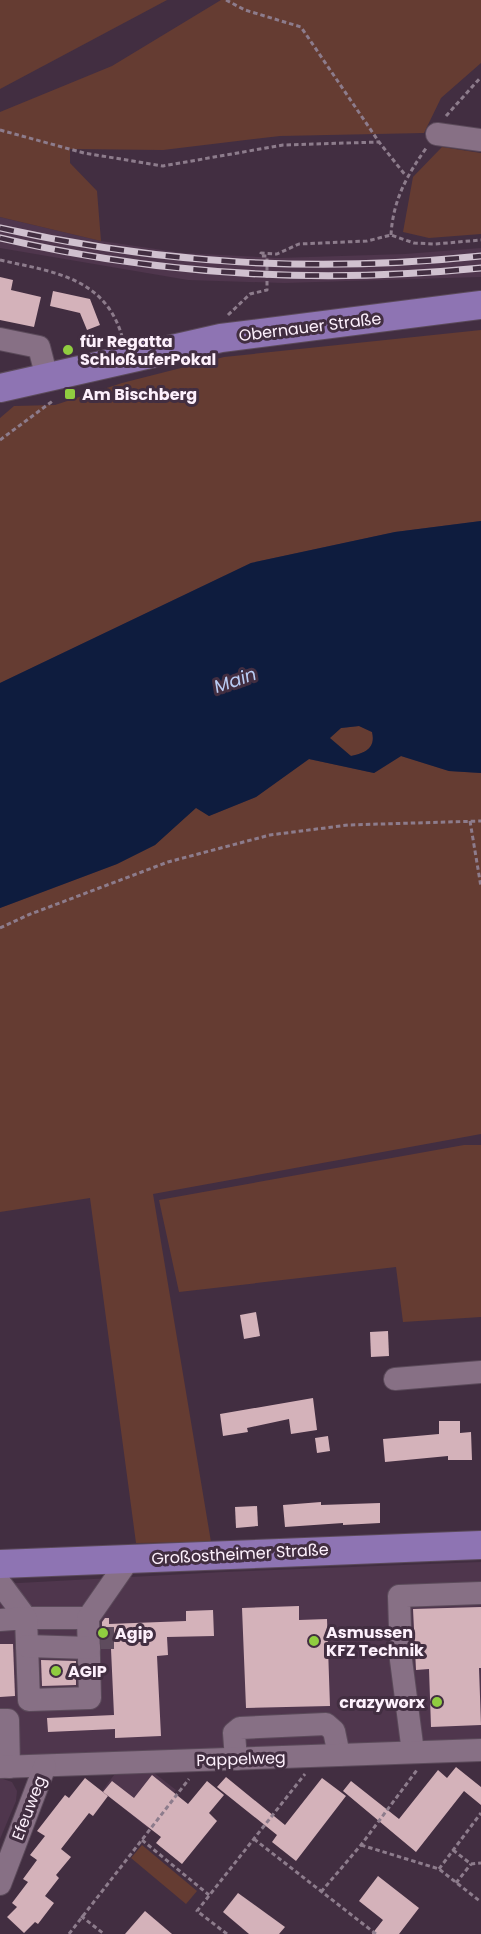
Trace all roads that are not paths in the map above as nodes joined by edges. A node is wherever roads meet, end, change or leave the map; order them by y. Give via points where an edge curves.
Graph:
1 (437, 134) dead end
2 (481, 140) edge
3 (481, 305) edge
4 (0, 339) edge
5 (0, 388) edge
6 (49, 389) junction
7 (481, 1372) edge
8 (395, 1379) dead end
9 (481, 1545) edge
10 (129, 1559) junction
11 (0, 1564) edge
12 (0, 1583) edge
13 (481, 1593) edge
14 (0, 1620) edge
15 (27, 1632) junction
16 (95, 1633) junction
17 (29, 1700) junction
18 (4, 1720) edge
19 (481, 1750) edge
20 (421, 1752) junction
21 (329, 1756) junction
22 (236, 1759) junction
23 (45, 1766) junction
24 (5, 1767) edge
25 (0, 1884) edge

1 - 2 street
3 - 6 main road, Obernauer Straße via 221,338 128,359
4 - 6 street via 39,347
5 - 6 main road, Obernauer Straße
7 - 8 street
9 - 10 main road, Großostheimer Straße
10 - 11 main road, Großostheimer Straße
10 - 16 street
12 - 15 street
13 - 20 street via 399,1596 401,1660
14 - 15 street
15 - 16 street
15 - 17 street
16 - 17 street via 90,1698
17 - 18 street
18 - 24 street
19 - 20 street, Pappelweg
20 - 21 street, Pappelweg
21 - 22 street, Pappelweg
21 - 22 street via 334,1731 326,1724 240,1728 234,1733
22 - 23 street, Pappelweg
23 - 24 street, Pappelweg
23 - 25 street, Efeuweg

